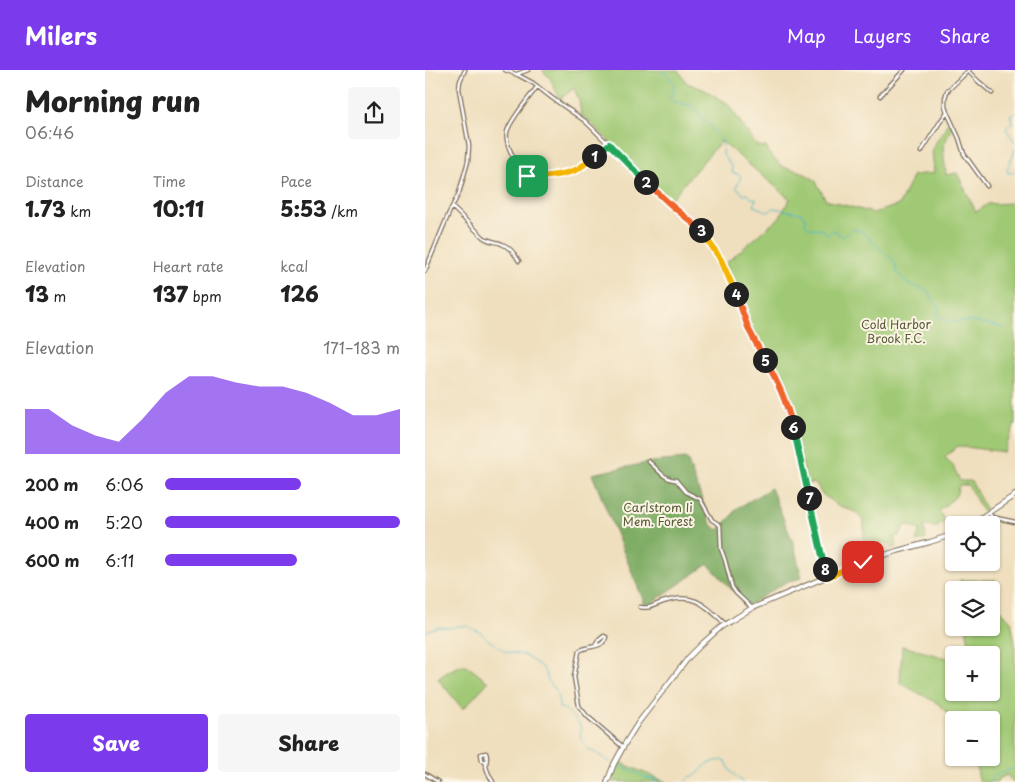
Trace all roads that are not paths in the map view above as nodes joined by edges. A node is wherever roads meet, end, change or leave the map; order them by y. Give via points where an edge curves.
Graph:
1 (465, 70) edge
2 (505, 70) edge
3 (528, 70) edge
4 (904, 70) edge
5 (969, 70) edge
6 (515, 74) junction
7 (537, 87) junction
8 (992, 93) dead end
9 (881, 96) dead end
10 (947, 112) junction
11 (609, 144) junction
12 (921, 152) dead end
13 (987, 186) dead end
14 (452, 207) junction
15 (519, 261) dead end
16 (425, 271) edge
17 (648, 461) dead end
18 (1015, 495) edge
19 (988, 513) junction
20 (984, 516) edge
21 (1015, 522) edge
22 (945, 537) edge
23 (827, 577) junction
24 (640, 607) dead end
25 (752, 608) junction
26 (725, 624) junction
27 (595, 646) junction
28 (623, 747) junction
29 (486, 763) dead end
30 (425, 774) edge
31 (438, 782) edge
32 (493, 782) edge
33 (607, 782) edge

1 - 14 street via 459,89 469,155
2 - 6 street
3 - 6 street
4 - 9 street
5 - 8 street
5 - 10 street via 947,91
6 - 7 street
7 - 11 street via 588,123
7 - 11 street via 507,133 509,147 525,174 534,178 571,172
10 - 12 street
10 - 13 street via 964,154
11 - 23 street via 699,228 723,264 749,330 789,410
14 - 15 street via 483,237 507,246
14 - 16 street
17 - 25 street via 666,478 676,480 686,492 700,499 712,520 719,525 721,549 732,587
18 - 19 main road
19 - 20 main road
19 - 21 street via 992,517
22 - 23 main road via 878,557
23 - 25 main road
24 - 26 street via 693,599 705,605
25 - 26 main road
26 - 28 main road via 689,657
27 - 27 street via 604,642 606,637 598,640
27 - 28 street via 579,651 574,677 579,706
28 - 33 main road
29 - 32 street
30 - 31 street

